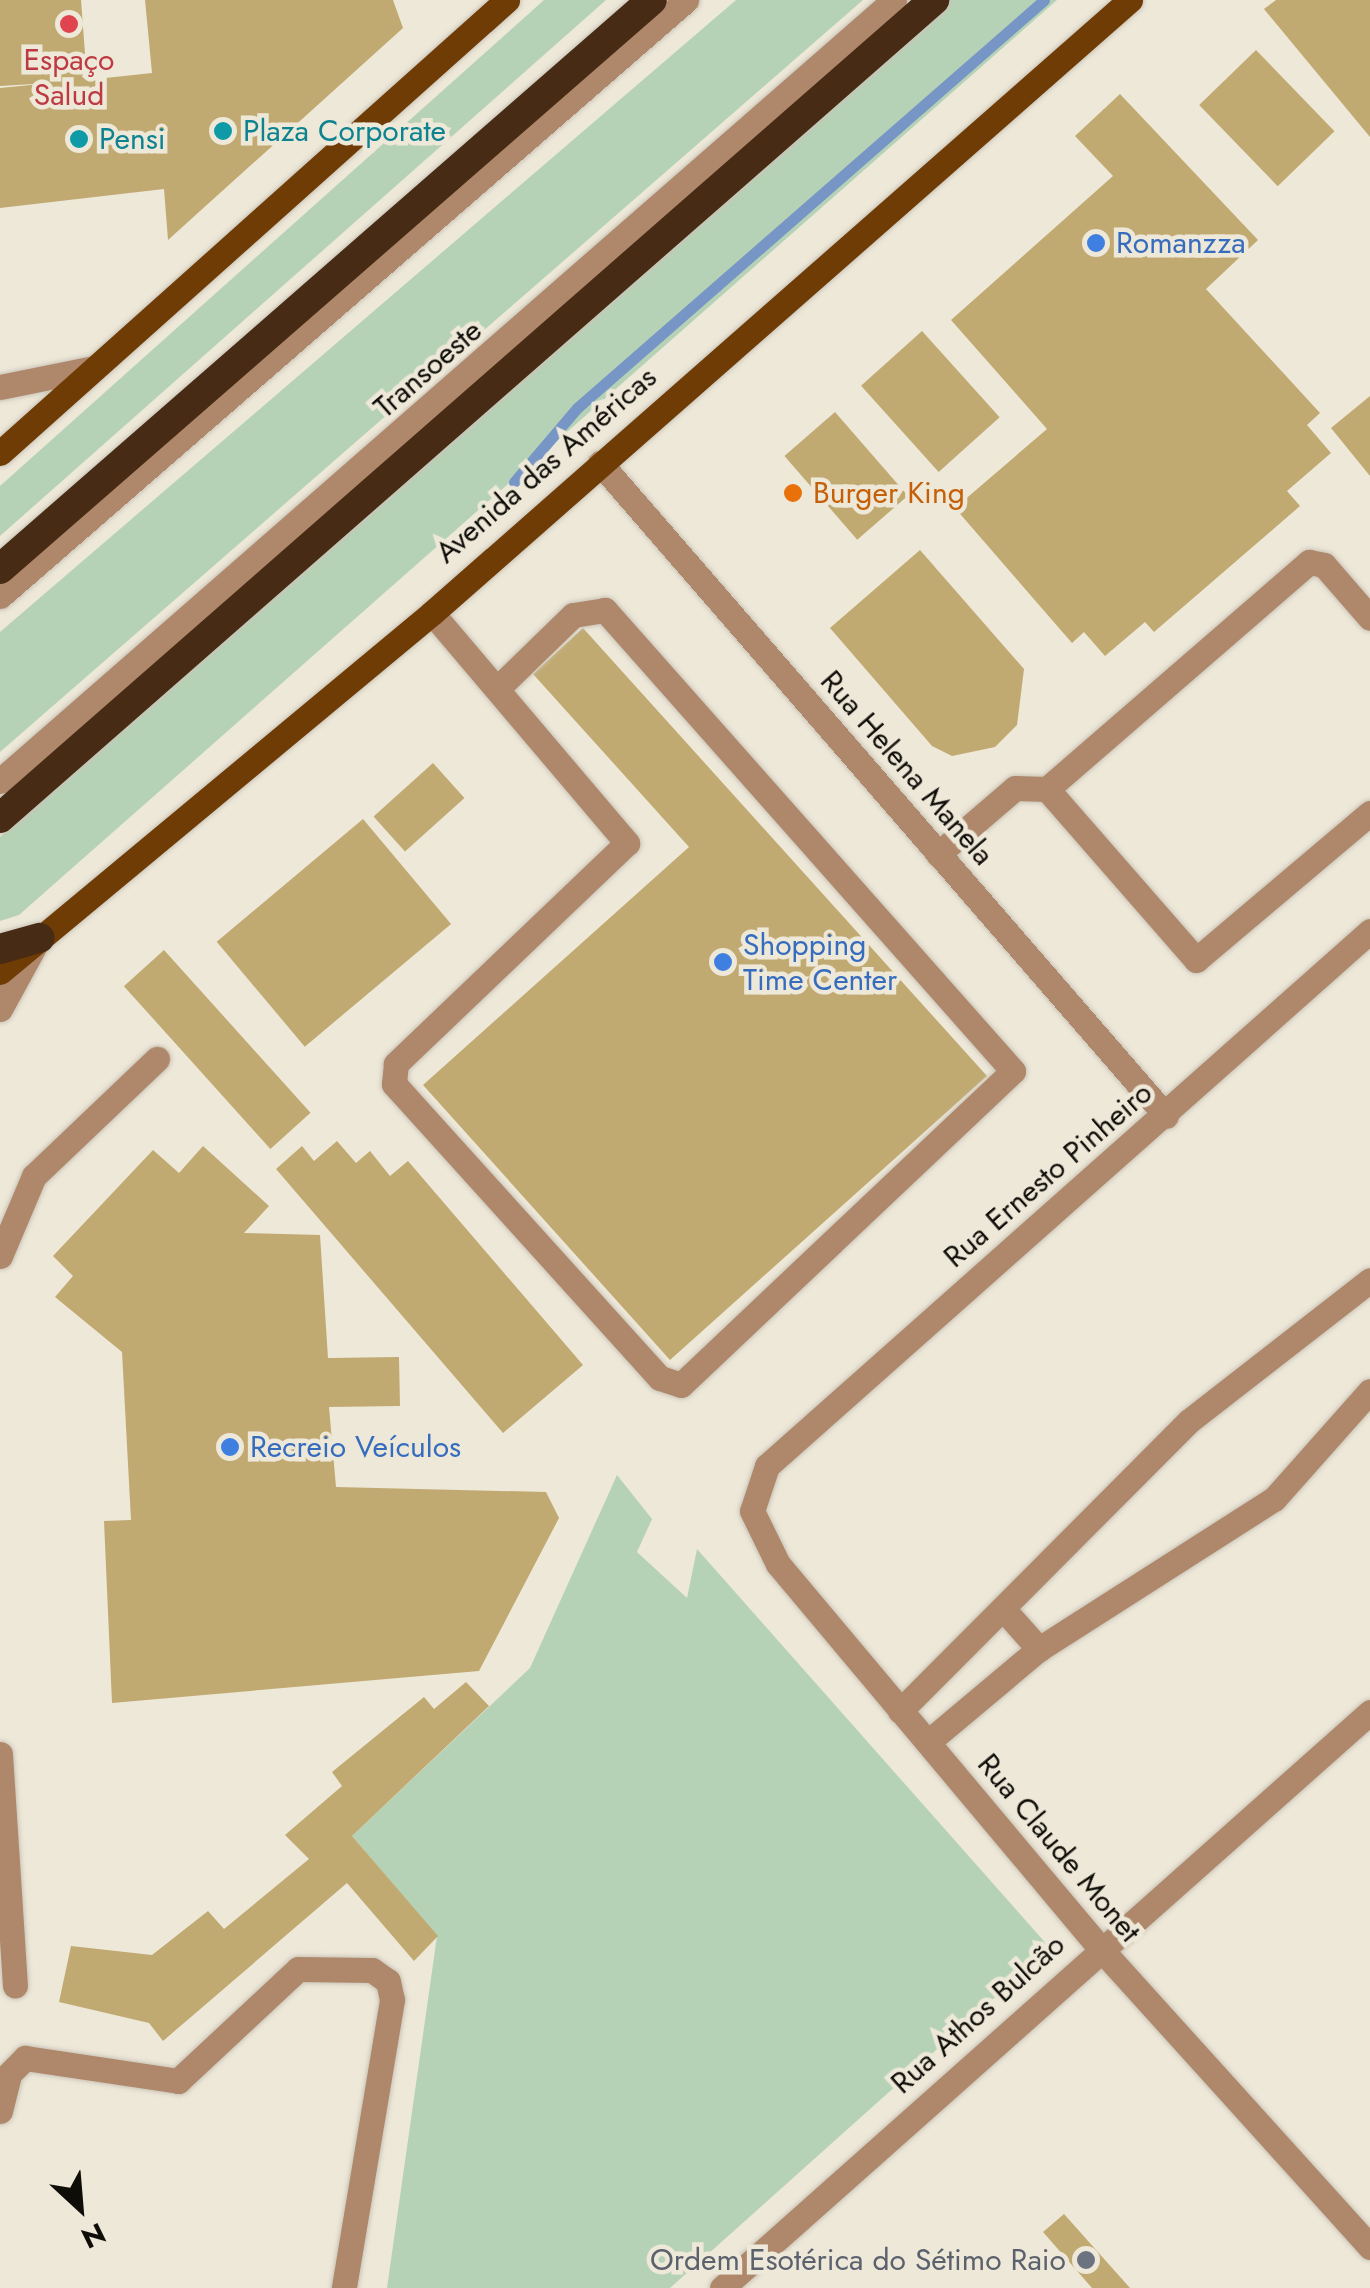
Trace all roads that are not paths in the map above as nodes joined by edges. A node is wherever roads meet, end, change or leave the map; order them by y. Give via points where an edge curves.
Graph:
1 (507, 0) edge
2 (652, 0) edge
3 (686, 0) edge
4 (894, 0) edge
5 (934, 0) edge
6 (1130, 0) edge
7 (94, 368) junction
8 (0, 386) edge
9 (0, 453) edge
10 (600, 463) junction
11 (0, 570) edge
12 (0, 596) edge
13 (432, 613) junction
14 (1370, 618) edge
15 (498, 688) junction
16 (0, 781) edge
17 (1048, 790) junction
18 (1370, 813) edge
19 (0, 818) edge
20 (938, 854) junction
21 (1370, 931) edge
22 (39, 938) junction
23 (0, 949) edge
24 (0, 972) edge
25 (0, 1009) edge
26 (158, 1059) dead end
27 (1166, 1116) junction
28 (0, 1256) edge
29 (1370, 1280) edge
30 (1370, 1390) edge
31 (767, 1466) joint
32 (1006, 1612) junction
33 (1039, 1648) junction
34 (900, 1711) junction
35 (1370, 1712) edge
36 (928, 1742) junction
37 (0, 1754) edge
38 (1100, 1948) junction
39 (15, 1986) dead end
40 (0, 2111) edge
41 (1370, 2247) edge
42 (344, 2288) edge
43 (722, 2288) edge

1 - 7 main road
2 - 11 highway
3 - 12 street
4 - 16 street, Transoeste
5 - 19 highway
6 - 10 main road, Avenida das Américas
7 - 8 street
7 - 9 main road
10 - 13 main road, Avenida das Américas
10 - 20 street, Rua Helena Manela
13 - 15 street
13 - 22 main road, Avenida das Américas
14 - 17 street via 1324,566 1309,562
15 - 15 street via 627,843 396,1064 394,1084 660,1378 681,1385 1014,1071 605,610 573,615
17 - 18 street via 1196,960
17 - 20 street via 1015,788
20 - 27 street, Rua Helena Manela
21 - 27 street, Rua Ernesto Pinheiro
22 - 23 highway
22 - 24 main road, Avenida das Américas
22 - 25 street
26 - 28 street via 34,1176
27 - 31 street, Rua Ernesto Pinheiro
29 - 32 street via 1189,1421
30 - 33 street via 1274,1499
31 - 34 street, Rua Claude Monet via 753,1488 760,1533
32 - 33 street
32 - 34 street
33 - 36 street
34 - 36 street, Rua Claude Monet
35 - 38 street, Rua Athos Bulcão
36 - 38 street, Rua Claude Monet
37 - 39 street
38 - 41 street, Rua Claude Monet
38 - 43 street, Rua Athos Bulcão
40 - 42 street via 9,2074 26,2058 178,2081 298,1969 372,1970 388,1981 392,2000

